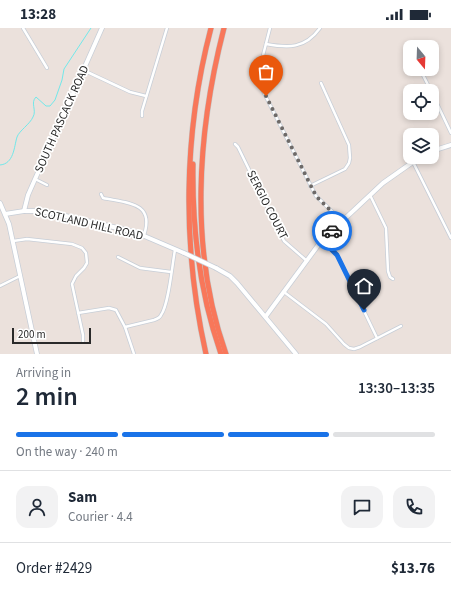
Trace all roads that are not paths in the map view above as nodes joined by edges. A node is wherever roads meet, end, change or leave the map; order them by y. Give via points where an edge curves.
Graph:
1 (23, 28) edge
2 (102, 28) edge
3 (167, 28) edge
4 (211, 28) edge
5 (224, 28) edge
6 (270, 28) edge
7 (320, 28) edge
8 (266, 44) junction
9 (47, 68) dead end
10 (83, 70) junction
11 (321, 83) dead end
12 (146, 96) junction
13 (439, 108) edge
14 (194, 113) junction
15 (142, 116) dead end
16 (451, 133) edge
17 (235, 144) dead end
18 (451, 145) edge
19 (439, 149) edge
20 (409, 164) edge
21 (414, 164) edge
22 (35, 179) junction
23 (47, 185) dead end
24 (310, 186) junction
25 (101, 194) dead end
26 (370, 196) junction
27 (0, 203) edge
28 (24, 210) junction
29 (5, 214) junction
30 (342, 222) junction
31 (144, 235) junction
32 (451, 238) edge
33 (322, 240) junction
34 (12, 241) junction
35 (175, 249) junction
36 (118, 257) dead end
37 (307, 261) junction
38 (171, 272) junction
39 (20, 276) junction
40 (393, 279) dead end
41 (0, 286) edge
42 (284, 291) junction
43 (78, 313) junction
44 (266, 316) junction
45 (401, 326) dead end
46 (125, 327) junction
47 (377, 338) junction
48 (83, 341) dead end
49 (37, 354) edge
50 (134, 354) edge
51 (206, 354) edge
52 (221, 354) edge
53 (227, 354) edge
54 (296, 354) edge

1 - 9 street
2 - 10 street, SOUTH PASCACK ROAD
3 - 12 street
4 - 14 highway
5 - 53 highway via 210,95 203,143 201,182 204,254 216,320
6 - 8 street
7 - 8 street via 309,40 294,46
8 - 24 street via 258,75 259,84
10 - 12 street via 130,92
10 - 22 street, SOUTH PASCACK ROAD
11 - 24 street via 349,145 350,158 345,169
12 - 15 street
13 - 16 street
14 - 51 highway via 189,186 190,233 196,296
14 - 52 highway via 193,177 197,244 207,302
17 - 37 street, SERGIO COURT via 284,241
18 - 19 street
20 - 26 street
21 - 32 street
22 - 23 street
22 - 28 street, SOUTH PASCACK ROAD
24 - 30 street via 316,196
25 - 31 street via 103,198 142,209 147,221
26 - 30 street
26 - 40 street via 384,223 388,271
27 - 29 street
28 - 29 street, SCOTLAND HILL ROAD
28 - 31 street, SCOTLAND HILL ROAD via 57,214
29 - 34 street
30 - 33 street
31 - 35 street, SCOTLAND HILL ROAD
33 - 37 street
33 - 47 street via 337,255
34 - 39 street
34 - 43 street via 27,239 72,244 82,248 86,253 87,263 72,284
35 - 38 street
35 - 44 street, SCOTLAND HILL ROAD, bridge via 230,276
36 - 38 street via 140,268
37 - 42 street
38 - 46 street via 162,315 158,319
39 - 41 street
39 - 49 street
42 - 44 street
42 - 47 street via 326,324 349,348 360,347
43 - 46 street via 113,309
43 - 48 street
44 - 54 street, SCOTLAND HILL ROAD
45 - 47 street
46 - 50 street

